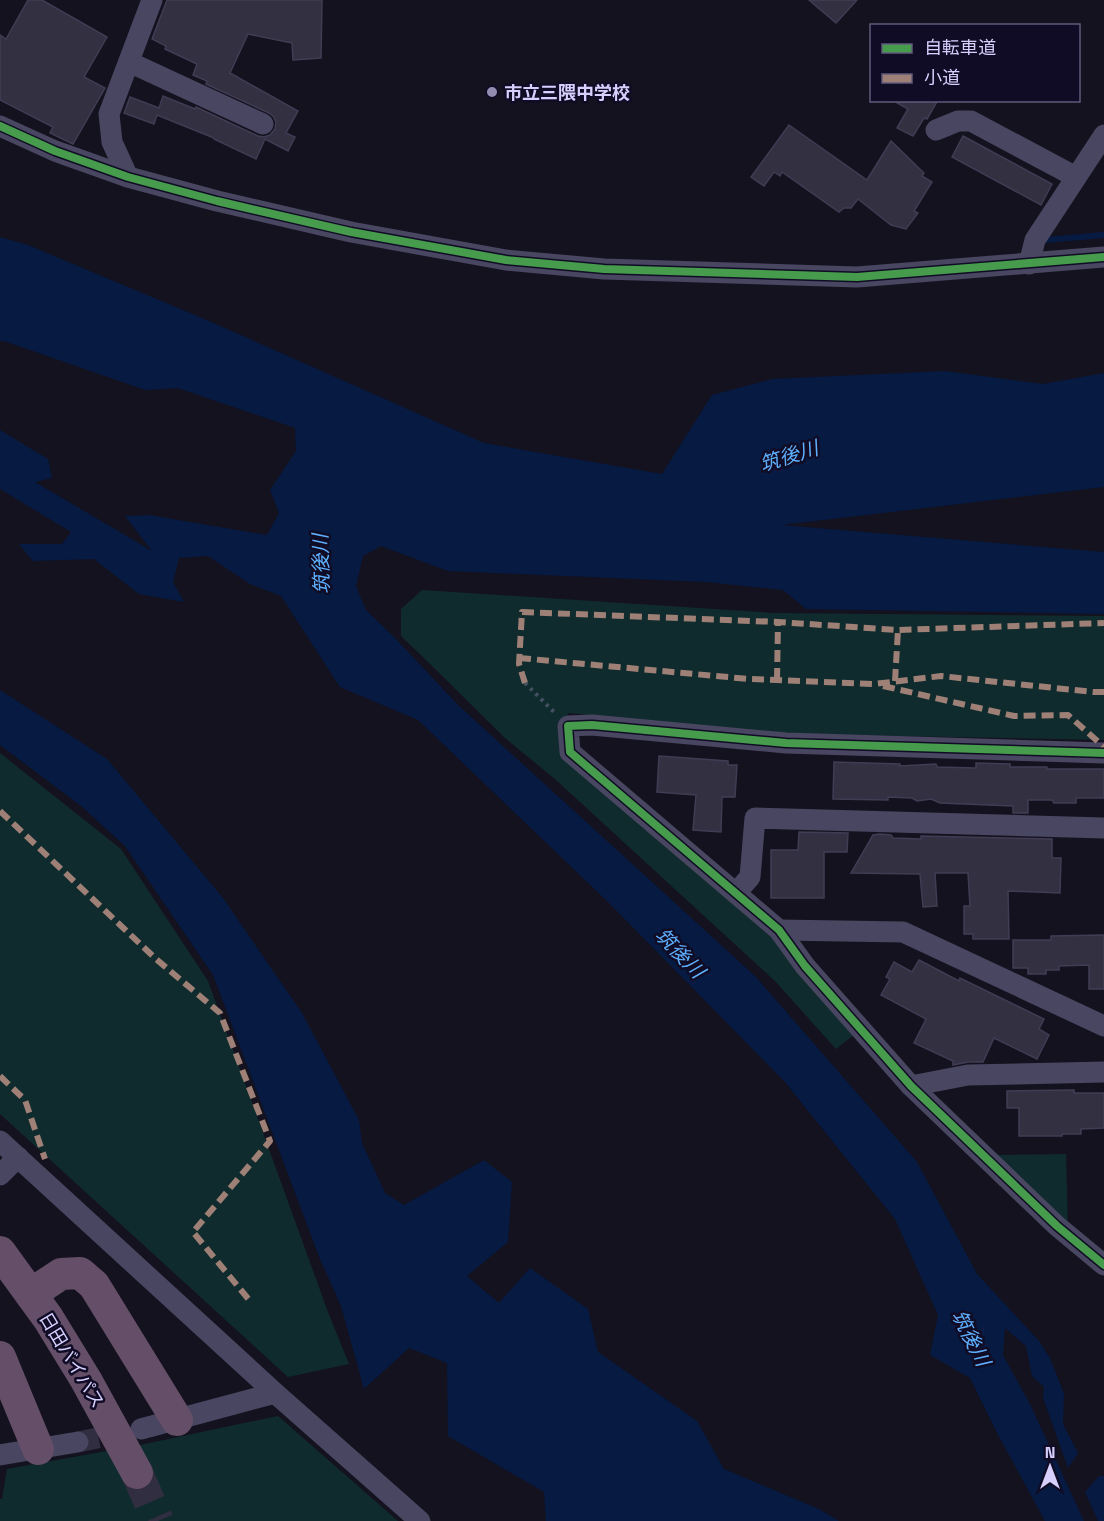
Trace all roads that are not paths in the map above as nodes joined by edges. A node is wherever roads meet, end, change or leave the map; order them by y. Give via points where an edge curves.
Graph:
1 (152, 0) edge
2 (129, 62) junction
3 (263, 124) dead end
4 (0, 126) edge
5 (936, 130) dead end
6 (1104, 135) edge
7 (128, 177) junction
8 (1076, 177) junction
9 (1104, 257) edge
10 (1029, 264) junction
11 (1104, 753) edge
12 (1104, 828) edge
13 (736, 893) junction
14 (779, 930) junction
15 (1104, 1026) edge
16 (1104, 1072) edge
17 (911, 1086) junction
18 (0, 1141) edge
19 (18, 1157) junction
20 (0, 1174) edge
21 (0, 1252) edge
22 (1104, 1265) edge
23 (31, 1294) junction
24 (0, 1357) edge
25 (275, 1393) junction
26 (177, 1420) junction
27 (141, 1429) tunnel mouth
28 (78, 1442) tunnel mouth
29 (38, 1449) junction
30 (0, 1455) edge
31 (137, 1473) tunnel mouth
32 (420, 1521) edge

1 - 2 street
2 - 3 street
2 - 7 street via 109,114 112,142
4 - 7 street via 55,152
5 - 8 street via 958,121 971,121
6 - 8 street
7 - 10 street via 351,232 506,260 604,269 857,278
8 - 10 street via 1035,240
9 - 10 street
11 - 13 street via 786,743 568,726 570,752
12 - 13 street via 755,818 750,877
13 - 14 street
14 - 15 street via 903,932
14 - 17 street via 805,966
16 - 17 street via 968,1075
17 - 22 street via 1057,1226
18 - 19 street
19 - 20 street
19 - 25 street
21 - 23 highway, 日田バイパス
23 - 26 highway via 61,1274 80,1273 94,1285
23 - 31 highway, 日田バイパス via 86,1380
24 - 29 highway
25 - 26 street
25 - 32 street
26 - 27 street
28 - 29 street
29 - 30 street

